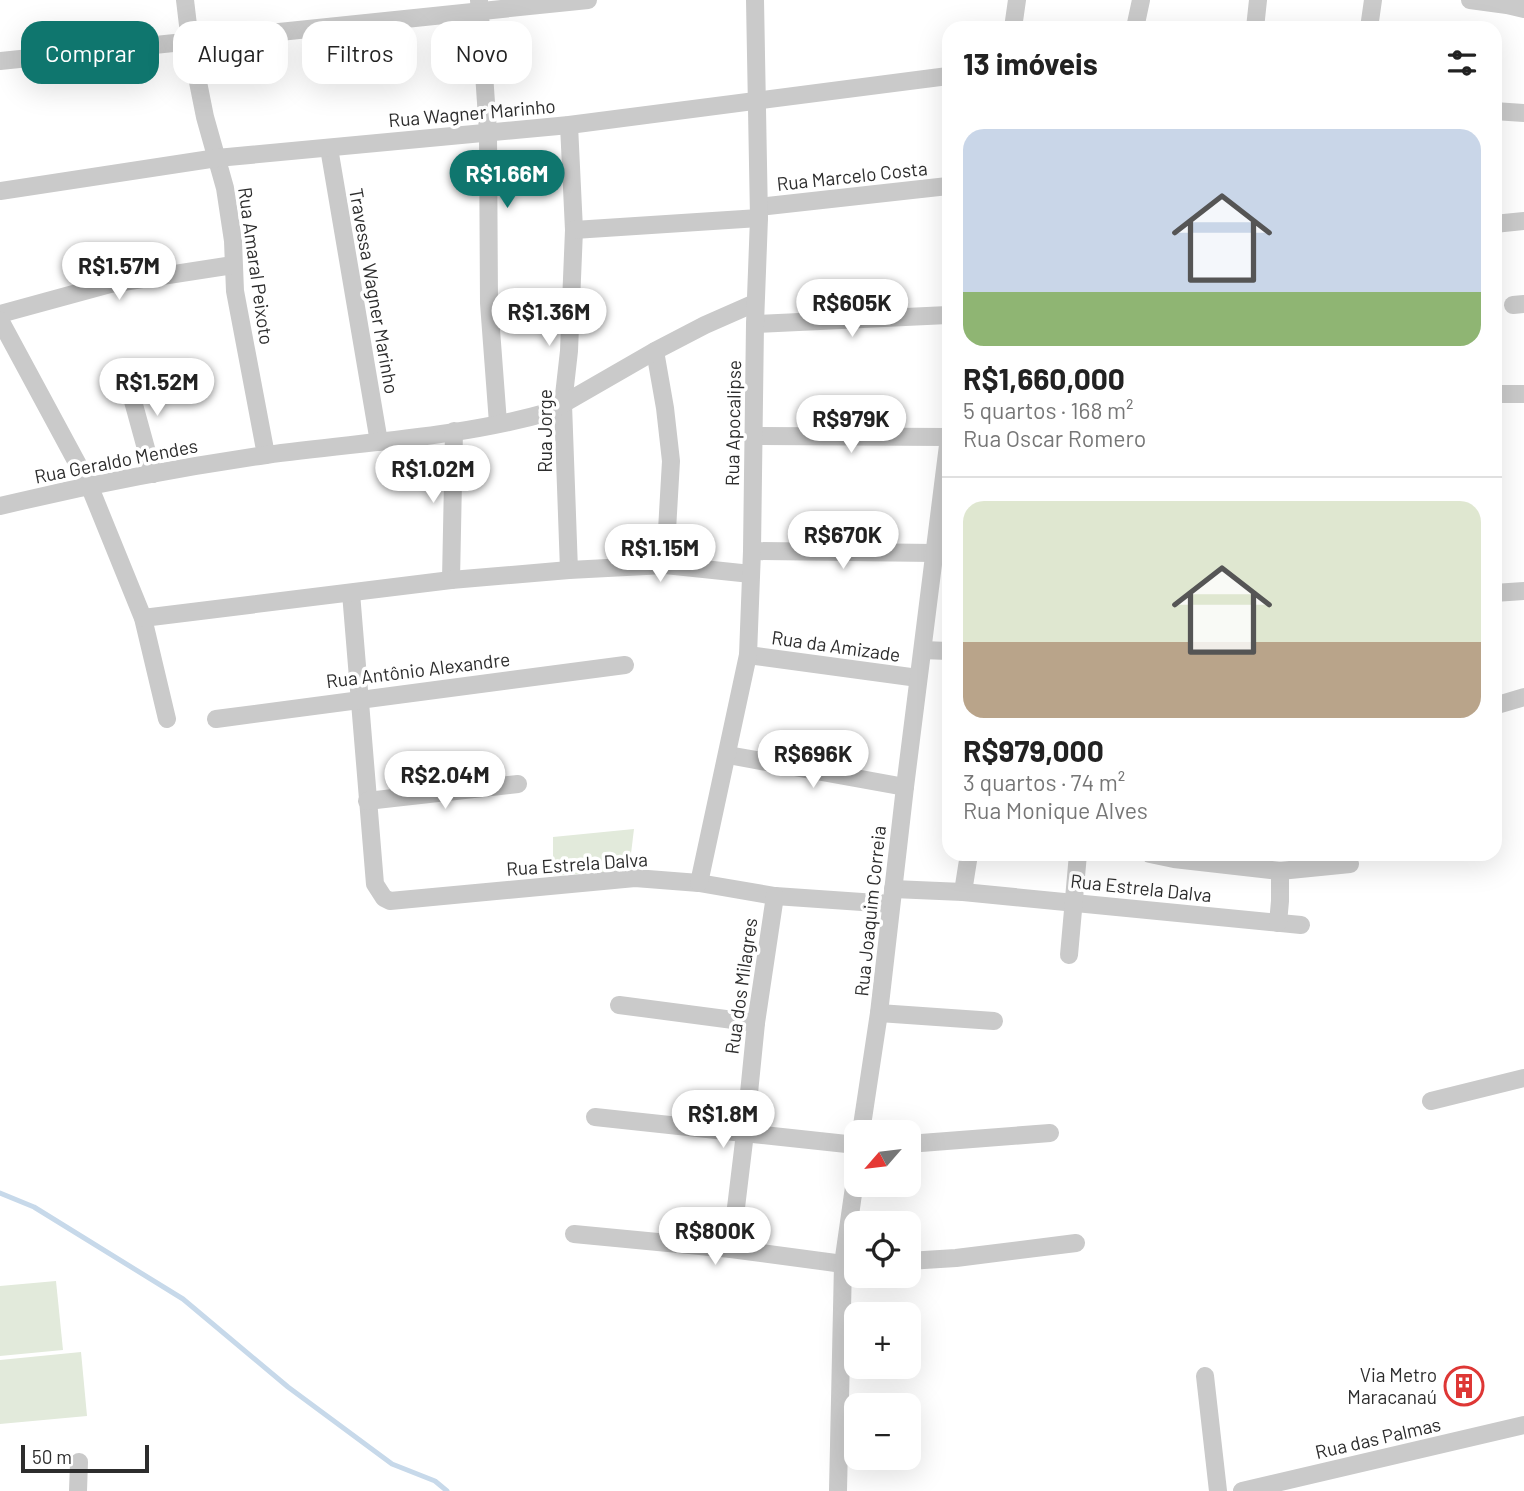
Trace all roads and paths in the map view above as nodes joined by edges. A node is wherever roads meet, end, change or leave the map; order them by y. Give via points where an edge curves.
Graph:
1 (185, 0) edge
2 (589, 0) edge
3 (755, 0) edge
4 (1017, 0) edge
5 (1141, 0) edge
6 (1258, 0) edge
7 (1373, 0) edge
8 (1469, 0) edge
9 (480, 5) edge
10 (1524, 9) edge
11 (188, 21) edge
12 (1014, 21) edge
13 (1136, 21) edge
14 (1256, 21) edge
15 (1370, 21) edge
16 (288, 29) edge
17 (173, 44) edge
18 (0, 61) edge
19 (942, 77) edge
20 (198, 84) edge
21 (759, 100) junction
22 (1502, 112) edge
23 (1524, 113) edge
24 (569, 125) junction
25 (488, 132) junction
26 (329, 148) junction
27 (217, 158) junction
28 (942, 188) edge
29 (0, 191) edge
30 (759, 212) junction
31 (1524, 221) edge
32 (1502, 223) edge
33 (574, 230) junction
34 (233, 265) junction
35 (755, 303) junction
36 (0, 314) edge
37 (942, 315) edge
38 (0, 320) edge
39 (755, 324) junction
40 (655, 351) junction
41 (125, 372) dead end
42 (1502, 394) edge
43 (1524, 394) edge
44 (563, 404) junction
45 (498, 423) junction
46 (454, 430) junction
47 (754, 436) junction
48 (942, 437) edge
49 (379, 442) junction
50 (265, 455) junction
51 (153, 474) junction
52 (89, 485) junction
53 (0, 506) edge
54 (942, 519) edge
55 (940, 544) edge
56 (752, 551) junction
57 (665, 565) junction
58 (569, 570) junction
59 (751, 574) junction
60 (451, 580) junction
61 (1524, 591) edge
62 (1502, 592) edge
63 (351, 593) junction
64 (143, 618) junction
65 (923, 650) junction
66 (942, 651) edge
67 (748, 655) junction
68 (625, 666) dead end
69 (918, 678) junction
70 (1524, 697) edge
71 (360, 698) junction
72 (1502, 704) edge
73 (167, 719) dead end
74 (216, 719) dead end
75 (728, 755) junction
76 (518, 784) dead end
77 (905, 787) junction
78 (367, 801) junction
79 (969, 861) edge
80 (1077, 861) edge
81 (1192, 861) edge
82 (1350, 864) dead end
83 (1280, 871) junction
84 (698, 883) junction
85 (963, 892) junction
86 (775, 896) junction
87 (892, 897) junction
88 (1074, 902) junction
89 (1278, 923) junction
90 (1301, 925) dead end
91 (1069, 954) dead end
92 (619, 1005) dead end
93 (879, 1013) junction
94 (994, 1021) dead end
95 (756, 1023) junction
96 (1524, 1078) edge
97 (1431, 1101) dead end
98 (595, 1117) dead end
99 (863, 1120) edge
100 (746, 1133) junction
101 (1050, 1133) dead end
102 (921, 1143) edge
103 (844, 1144) edge
104 (574, 1234) dead end
105 (1076, 1243) dead end
106 (731, 1249) junction
107 (921, 1260) edge
108 (844, 1263) edge
109 (849, 1288) edge
110 (1205, 1376) dead end
111 (1524, 1425) edge
112 (79, 1462) dead end
113 (78, 1491) edge
114 (838, 1491) edge
115 (1218, 1491) edge
116 (1242, 1491) edge

1 - 11 street, Rua Amaral Peixoto
2 - 9 street
3 - 21 street, Rua Apocalipse
4 - 12 street
5 - 13 street
6 - 14 street
7 - 15 street
8 - 10 street
9 - 16 street
9 - 25 street
17 - 18 street
19 - 21 street, Rua Wagner Marinho
20 - 27 street, Rua Amaral Peixoto
21 - 24 street, Rua Wagner Marinho
21 - 30 street, Rua Apocalipse
22 - 23 street
24 - 25 street, Rua Wagner Marinho
24 - 33 street, Rua Jorge
25 - 26 street, Rua Wagner Marinho
25 - 45 street via 489,303
26 - 27 street, Rua Wagner Marinho
26 - 49 street, Travessa Wagner Marinho
27 - 29 street, Rua Wagner Marinho
27 - 34 street, Rua Amaral Peixoto via 231,224
28 - 30 street, Rua Marcelo Costa
30 - 33 street, Rua Marcelo Costa
30 - 35 street, Rua Apocalipse
31 - 32 street
33 - 44 street, Rua Jorge
34 - 36 street via 110,284
34 - 50 street, Rua Amaral Peixoto
35 - 39 street, Rua Apocalipse
35 - 40 street, Rua Geraldo Mendes
37 - 39 street
38 - 52 street
39 - 47 street, Rua Apocalipse
40 - 44 street, Rua Geraldo Mendes
40 - 57 street via 671,461
41 - 51 street
42 - 43 street
44 - 45 street, Rua Geraldo Mendes via 549,412
44 - 58 street, Rua Jorge
45 - 46 street, Rua Geraldo Mendes
46 - 49 street, Rua Geraldo Mendes
46 - 60 street
47 - 48 street
47 - 56 street, Rua Apocalipse
49 - 50 street, Rua Geraldo Mendes
50 - 51 street, Rua Geraldo Mendes
51 - 52 street, Rua Geraldo Mendes
52 - 53 street, Rua Geraldo Mendes
52 - 64 street
54 - 55 street, Rua Joaquim Correia
55 - 56 street
55 - 65 street, Rua Joaquim Correia
56 - 59 street, Rua Apocalipse
57 - 58 street
57 - 59 street
58 - 60 street
59 - 67 street, Rua Apocalipse
60 - 63 street
61 - 62 street
63 - 64 street
63 - 71 street
64 - 73 street
65 - 66 street, Rua da Amizade
65 - 69 street, Rua Joaquim Correia
67 - 69 street, Rua da Amizade
67 - 75 street, Rua Apocalipse
68 - 71 street, Rua Antônio Alexandre
69 - 77 street, Rua Joaquim Correia
70 - 72 street
71 - 74 street, Rua Antônio Alexandre
71 - 78 street
75 - 77 street
75 - 84 street, Rua Apocalipse
76 - 78 street
77 - 87 street, Rua Joaquim Correia
78 - 84 street, Rua Estrela Dalva via 374,884 390,901 635,878
79 - 85 street
80 - 88 street
81 - 83 street
82 - 83 street
83 - 89 street
84 - 86 street, Rua Estrela Dalva
85 - 87 street, Rua Estrela Dalva
85 - 88 street, Rua Estrela Dalva
86 - 87 street, Rua Estrela Dalva
86 - 95 street, Rua dos Milagres
87 - 93 street, Rua Joaquim Correia
88 - 89 street, Rua Estrela Dalva
88 - 91 street
89 - 90 street, Rua Estrela Dalva
92 - 95 street
93 - 94 street
93 - 99 street, Rua Joaquim Correia
95 - 100 street, Rua dos Milagres
96 - 97 street
98 - 100 street
100 - 103 street
100 - 106 street, Rua dos Milagres
101 - 102 street
104 - 106 street
105 - 107 street
106 - 108 street
109 - 114 street
110 - 115 street
111 - 116 street, Rua das Palmas
112 - 113 street

